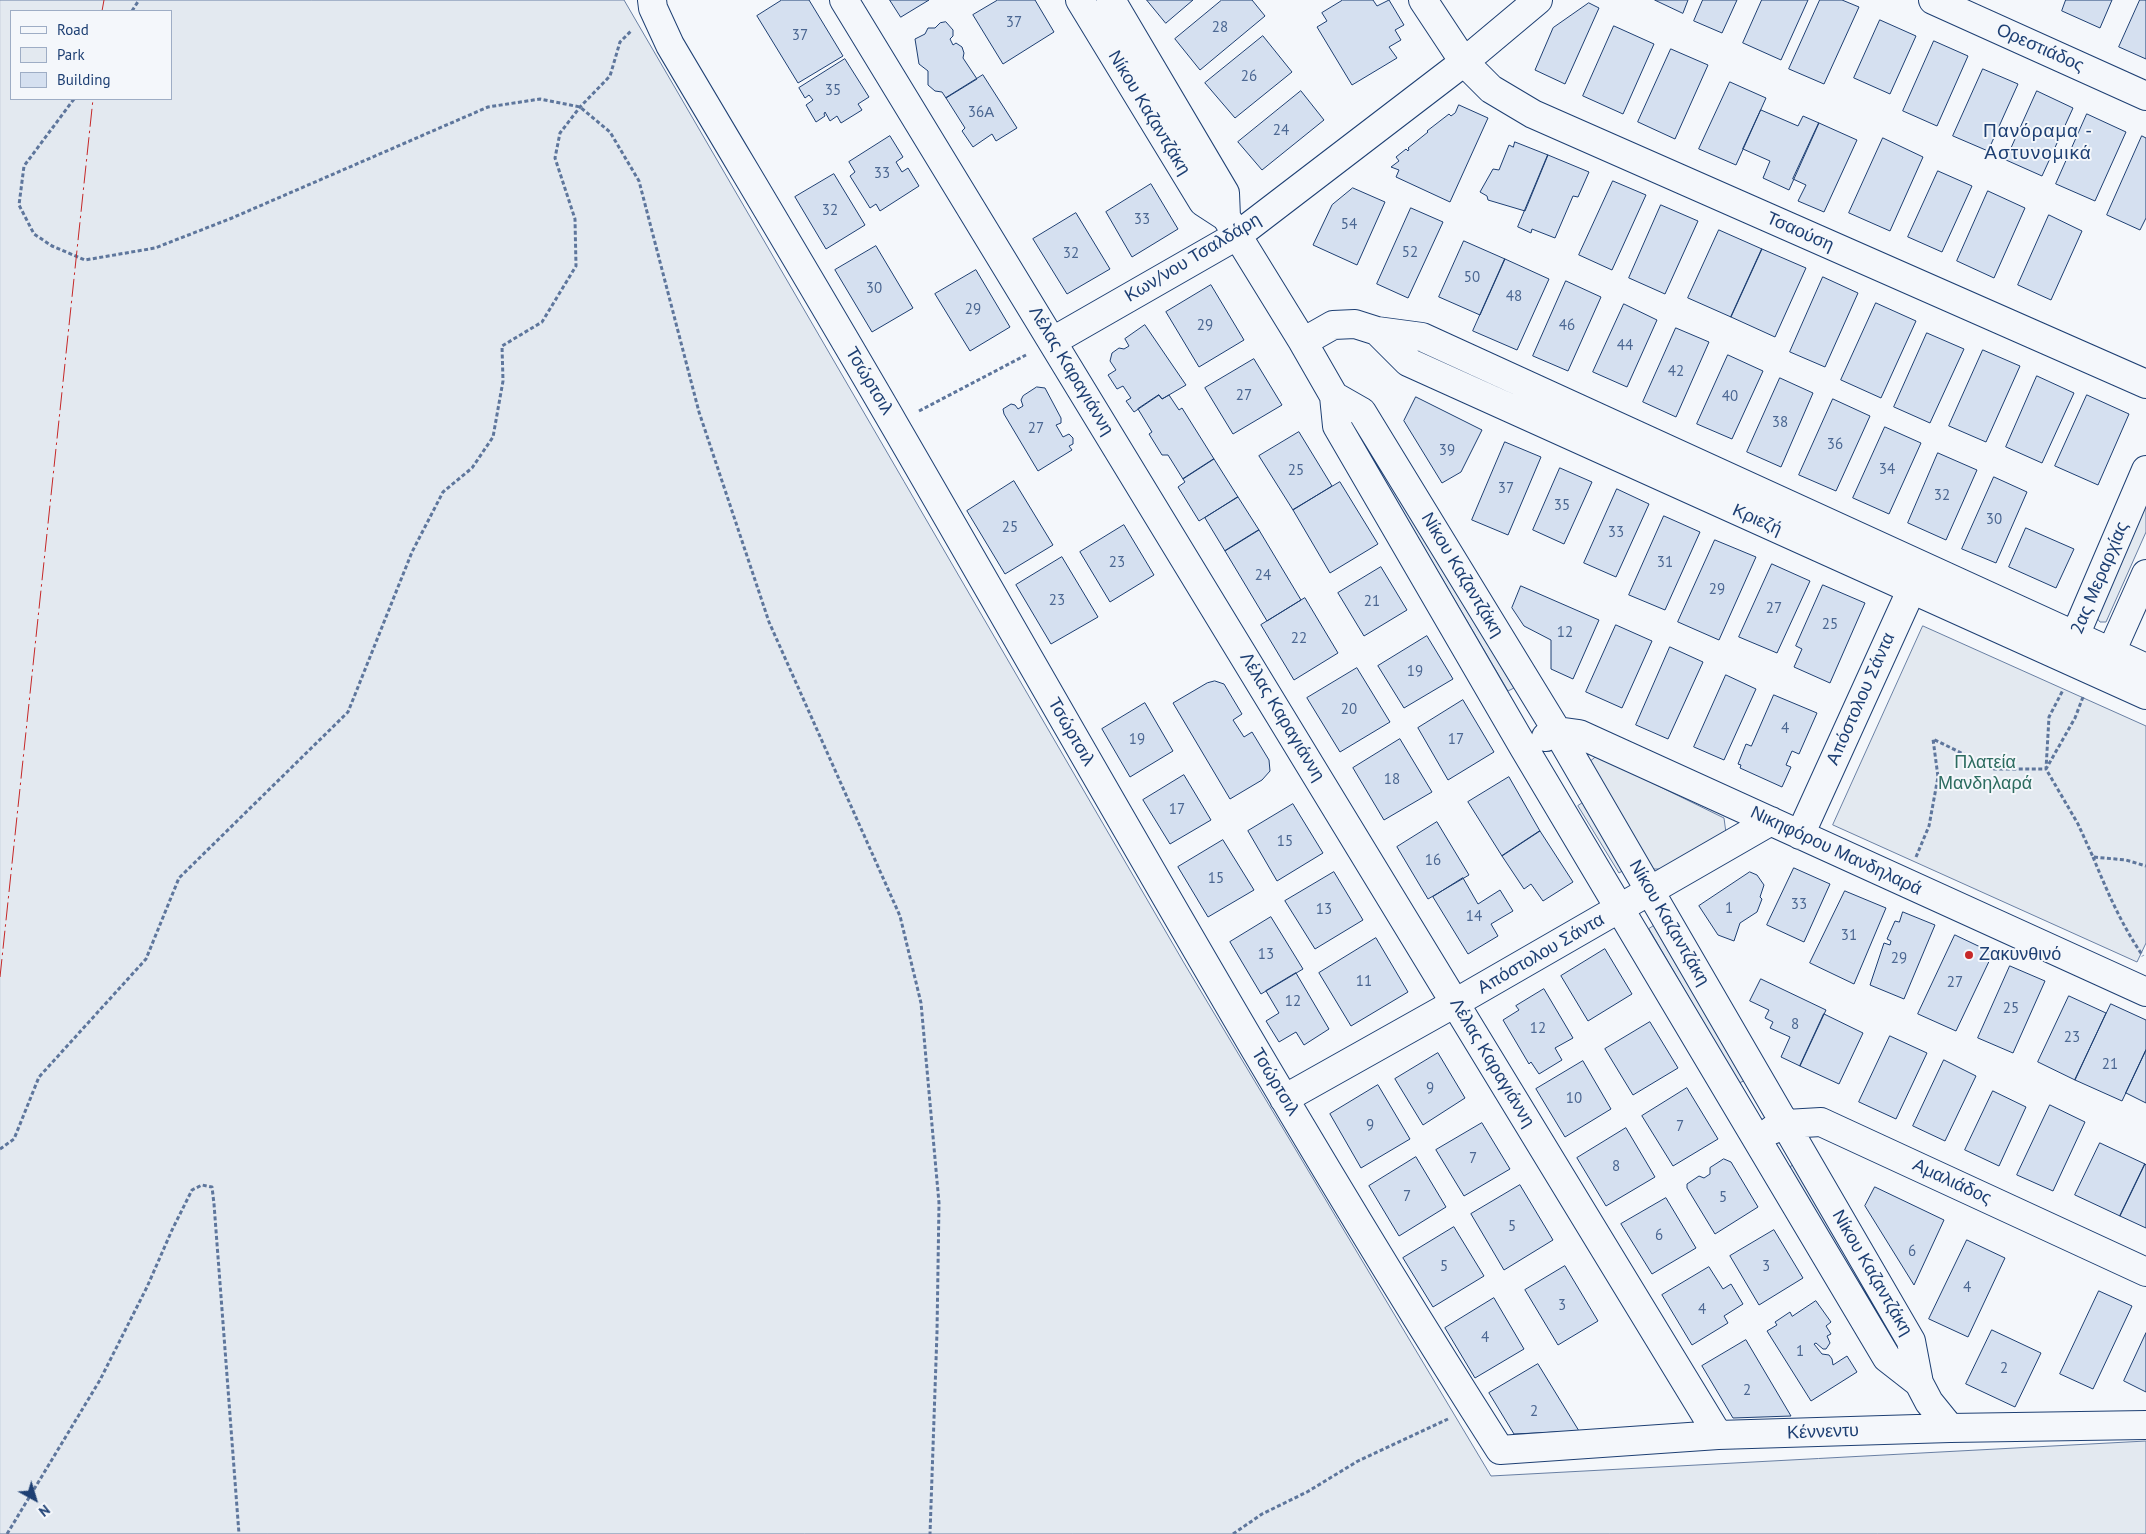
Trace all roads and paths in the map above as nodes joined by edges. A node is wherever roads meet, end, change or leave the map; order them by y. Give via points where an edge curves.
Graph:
1 (844, 0) edge
2 (1080, 0) edge
3 (1111, 0) edge
4 (1423, 0) edge
5 (1538, 0) edge
6 (1933, 0) edge
7 (652, 4) edge
8 (1464, 62) junction
9 (2146, 96) edge
10 (73, 100) edge
11 (580, 107) junction
12 (1232, 226) junction
13 (1377, 331) junction
14 (1053, 341) junction
15 (1303, 342) junction
16 (2146, 384) edge
17 (1334, 396) junction
18 (894, 424) junction
19 (2146, 470) edge
20 (1923, 565) junction
21 (2146, 574) edge
22 (1910, 589) junction
23 (2070, 646) junction
24 (2146, 668) edge
25 (2100, 671) junction
26 (2064, 688) dead end
27 (2146, 694) edge
28 (1557, 731) junction
29 (1524, 748) junction
30 (2046, 769) junction
31 (1771, 821) junction
32 (1800, 835) junction
33 (1916, 858) dead end
34 (2093, 858) junction
35 (2146, 866) edge
36 (1650, 891) junction
37 (1620, 908) junction
38 (2143, 956) dead end
39 (2146, 992) edge
40 (1455, 1003) junction
41 (1284, 1099) junction
42 (1786, 1124) junction
43 (1755, 1138) junction
44 (0, 1149) edge
45 (2146, 1272) edge
46 (1919, 1383) junction
47 (1473, 1408) junction
48 (2146, 1425) edge
49 (1950, 1428) junction
50 (1718, 1435) junction
51 (1500, 1450) joint
52 (7, 1534) edge
53 (239, 1534) edge
54 (930, 1534) edge
55 (1233, 1534) edge

1 - 14 street, Λέλας Καραγιάννη
2 - 12 street, Νίκου Καζαντζάκη via 1203,202
3 - 12 street, Νίκου Καζαντζάκη via 1225,193
4 - 8 street, Τσαούση
5 - 8 street, Κων/νου Τσαλδάρη
6 - 9 street, Ορεστιάδος
7 - 11 path via 620,42 610,76
7 - 18 street, Τσώρτσιλ via 670,45
8 - 12 street, Κων/νου Τσαλδάρη
8 - 16 street, Τσαούση via 1491,89 1533,114
10 - 11 path via 24,166 19,205 34,234 52,246 85,260 155,248 488,107 540,100
11 - 44 path via 560,133 555,158 575,218 576,266 542,322 502,346 504,381 493,437 472,468 443,492 412,552 348,712 179,878 146,959 39,1077 14,1139
11 - 54 path via 610,132 639,181 699,412 769,622 900,916 921,1003 939,1203
12 - 14 street, Κων/νου Τσαλδάρη
12 - 15 street, Νίκου Καζαντζάκη
13 - 15 street, Κριεζή via 1355,324 1333,326
13 - 20 street, Κριεζή via 1422,338
13 - 22 street, Κριεζή via 1408,362
14 - 18 path
14 - 40 street, Λέλας Καραγιάννη
15 - 17 street, Νίκου Καζαντζάκη
17 - 28 street, Νίκου Καζαντζάκη via 1362,412
17 - 29 street, Νίκου Καζαντζάκη via 1337,426
18 - 41 street, Τσώρτσιλ
19 - 23 street, 2ας Μεραρχίας
20 - 22 street, Απόστολου Σάντα
20 - 23 street, Κριεζή
21 - 25 street
22 - 23 street, Κριεζή
22 - 32 street, Απόστολου Σάντα
23 - 25 street, Κριεζή
24 - 25 street, Κριεζή
25 - 27 street, Κριεζή
25 - 30 path
26 - 30 path via 2049,716
28 - 29 street
28 - 31 street, Νικηφόρου Μανδηλαρά via 1579,734
28 - 36 street, Νίκου Καζαντζάκη
29 - 37 street, Νίκου Καζαντζάκη
30 - 33 path via 1994,769 1933,739 1938,777 1929,826
30 - 34 path via 2078,824
31 - 32 street, Νικηφόρου Μανδηλαρά
31 - 36 street, Απόστολου Σάντα
32 - 39 street, Νικηφόρου Μανδηλαρά
34 - 35 path via 2126,860
34 - 38 path
36 - 37 street, Απόστολου Σάντα
36 - 42 street, Νίκου Καζαντζάκη
37 - 40 street, Απόστολου Σάντα
37 - 43 street, Νίκου Καζαντζάκη
40 - 41 street, Απόστολου Σάντα
40 - 50 street, Λέλας Καραγιάννη
41 - 47 street, Τσώρτσιλ
42 - 43 street, Αμαλιάδος
42 - 45 street, Αμαλιάδος via 1821,1122
42 - 46 street, Νίκου Καζαντζάκη via 1911,1341
43 - 46 street, Νίκου Καζαντζάκη via 1888,1358
46 - 49 street via 1929,1402
47 - 51 street, Τσώρτσιλ
47 - 55 path via 1358,1461 1262,1514
48 - 49 street, Κέννεντυ
49 - 50 street, Κέννεντυ
50 - 51 street, Κέννεντυ
52 - 53 path via 100,1380 192,1190 202,1185 212,1187 214,1204

